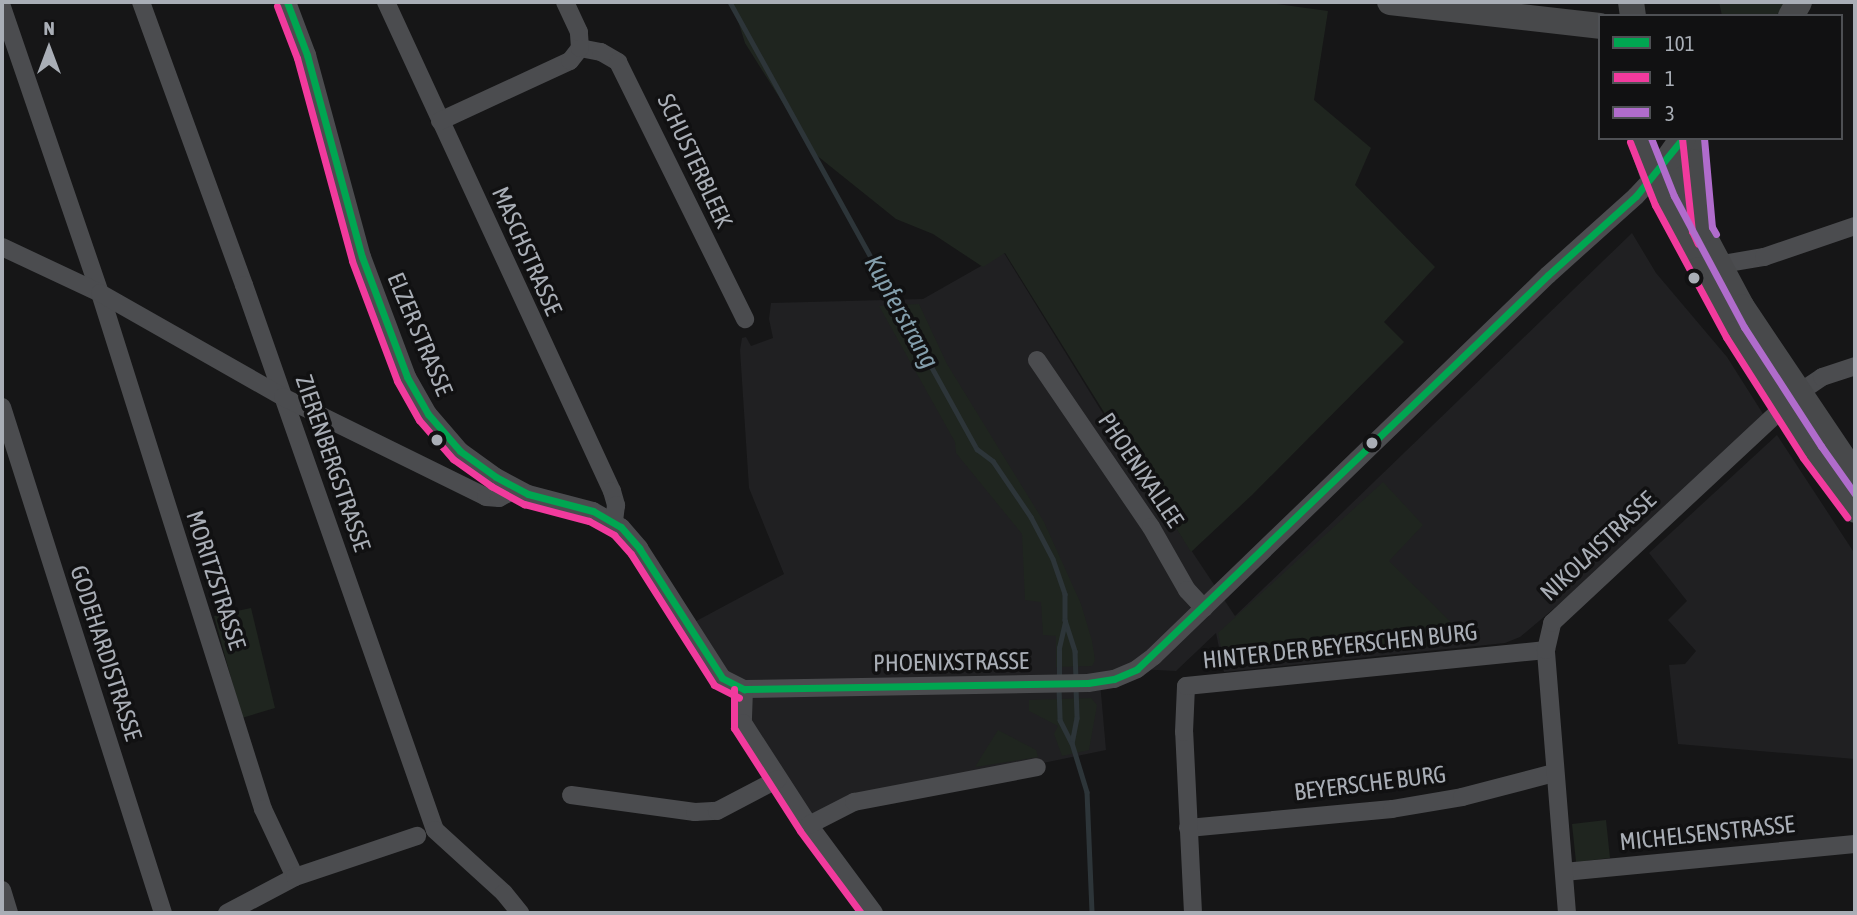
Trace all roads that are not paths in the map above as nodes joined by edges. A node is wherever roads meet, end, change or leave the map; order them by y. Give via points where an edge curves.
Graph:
1 (141, 2) edge
2 (287, 2) edge
3 (386, 2) edge
4 (565, 2) edge
5 (1390, 2) edge
6 (2, 7) edge
7 (1598, 26) edge
8 (580, 48) junction
9 (440, 121) junction
10 (1644, 140) edge
11 (1693, 140) edge
12 (1667, 153) edge
13 (1855, 226) edge
14 (1702, 230) junction
15 (2, 247) edge
16 (1709, 266) junction
17 (100, 293) junction
18 (745, 318) dead end
19 (1037, 360) dead end
20 (1855, 366) edge
21 (1800, 392) junction
22 (283, 397) junction
23 (2, 407) edge
24 (1783, 408) junction
25 (1855, 473) edge
26 (516, 489) junction
27 (1855, 510) edge
28 (614, 521) junction
29 (1204, 608) junction
30 (1546, 650) junction
31 (744, 689) junction
32 (1037, 767) dead end
33 (1554, 773) junction
34 (778, 779) junction
35 (571, 795) dead end
36 (809, 825) junction
37 (1188, 828) junction
38 (417, 836) dead end
39 (1855, 844) edge
40 (1564, 872) junction
41 (295, 877) junction
42 (2, 890) edge
43 (9, 913) edge
44 (163, 913) edge
45 (227, 913) edge
46 (520, 913) edge
47 (874, 913) edge
48 (1193, 913) edge
49 (1567, 913) edge

1 - 22 street, ZIERENBERGSTRASSE
2 - 26 street, ELZER STRASSE via 307,55 362,257 407,377 449,440
3 - 9 street, MASCHSTRASSE
4 - 8 street via 579,32
5 - 7 highway
6 - 17 street, MORITZSTRASSE
8 - 9 street via 570,61
8 - 18 street, SCHUSTERBLEEK via 601,52 618,62
9 - 28 street, MASCHSTRASSE via 612,491
10 - 12 highway
11 - 14 highway
12 - 14 main road
12 - 16 main road
12 - 29 street, PHOENIXSTRASSE via 1548,275
13 - 16 street via 1765,257
14 - 16 main road
15 - 17 street
16 - 21 main road via 1742,305
16 - 24 main road
17 - 22 street
17 - 41 street, MORITZSTRASSE via 263,809
19 - 29 street, PHOENIXALLEE via 1152,527 1187,590
20 - 21 street, NIKOLAISTRASSE via 1822,377
21 - 24 street, NIKOLAISTRASSE
21 - 25 main road
22 - 26 street via 486,496 499,498
22 - 46 street, ZIERENBERGSTRASSE via 435,830
23 - 44 street, GODEHARDISTRASSE
24 - 27 main road
24 - 30 street, NIKOLAISTRASSE via 1552,623
26 - 28 street, ELZER STRASSE
28 - 31 street, ELZER STRASSE via 639,548 722,678
29 - 31 street, PHOENIXSTRASSE via 1154,656 1114,679
30 - 33 street, NIKOLAISTRASSE
30 - 37 street, HINTER DER BEYERSCHEN BURG via 1186,686
31 - 34 street via 743,723
32 - 36 street via 853,802
33 - 37 street, BEYERSCHE BURG via 1392,809
33 - 40 street, NIKOLAISTRASSE
34 - 35 street via 717,811
34 - 36 street
36 - 47 street
37 - 48 street
38 - 41 street
39 - 40 street, MICHELSENSTRASSE
40 - 49 street, NIKOLAISTRASSE
41 - 45 street
42 - 43 street

